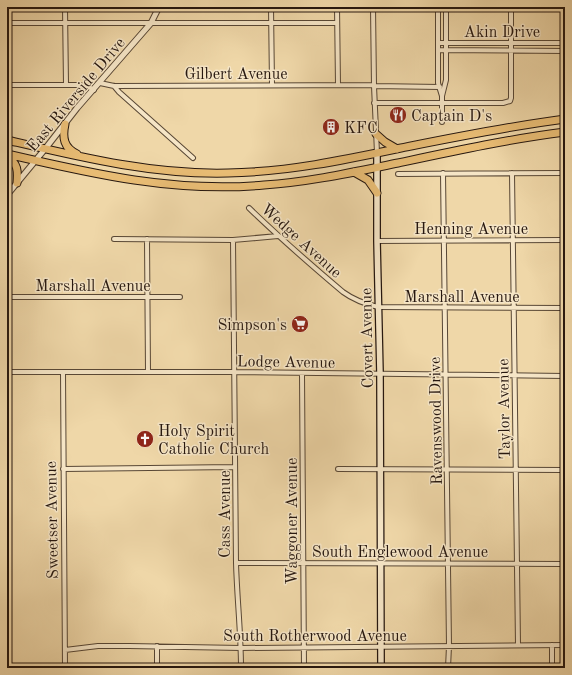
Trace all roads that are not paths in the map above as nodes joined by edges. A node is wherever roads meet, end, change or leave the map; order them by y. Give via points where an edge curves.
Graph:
1 (65, 7) edge
2 (159, 7) edge
3 (271, 7) edge
4 (337, 7) edge
5 (373, 7) edge
6 (438, 7) edge
7 (446, 7) edge
8 (511, 7) edge
9 (65, 22) junction
10 (7, 23) edge
11 (151, 23) junction
12 (272, 23) junction
13 (337, 23) junction
14 (438, 43) junction
15 (446, 43) junction
16 (511, 43) junction
17 (565, 43) edge
18 (438, 50) junction
19 (446, 50) junction
20 (511, 51) junction
21 (565, 51) edge
22 (100, 83) junction
23 (7, 85) edge
24 (66, 85) junction
25 (272, 85) junction
26 (338, 85) junction
27 (114, 86) junction
28 (374, 86) junction
29 (439, 87) junction
30 (445, 87) junction
31 (94, 90) junction
32 (442, 96) junction
33 (374, 103) junction
34 (442, 104) junction
35 (565, 119) edge
36 (442, 122) dead end
37 (65, 124) junction
38 (565, 132) edge
39 (376, 134) junction
40 (7, 140) edge
41 (45, 149) junction
42 (397, 149) junction
43 (377, 153) junction
44 (7, 156) edge
45 (193, 158) dead end
46 (93, 160) junction
47 (36, 161) junction
48 (377, 167) junction
49 (354, 172) junction
50 (444, 173) junction
51 (512, 173) junction
52 (565, 173) edge
53 (398, 174) dead end
54 (17, 183) junction
55 (376, 193) junction
56 (7, 195) edge
57 (249, 208) dead end
58 (278, 236) junction
59 (114, 239) dead end
60 (147, 239) junction
61 (234, 240) junction
62 (444, 240) junction
63 (512, 240) junction
64 (565, 240) edge
65 (377, 241) junction
66 (147, 297) junction
67 (180, 297) dead end
68 (7, 298) edge
69 (360, 302) joint
70 (378, 307) junction
71 (445, 308) junction
72 (513, 308) junction
73 (565, 308) edge
74 (7, 348) edge
75 (7, 372) edge
76 (63, 372) junction
77 (148, 372) junction
78 (235, 372) junction
79 (302, 373) junction
80 (380, 374) junction
81 (446, 374) junction
82 (514, 376) junction
83 (565, 376) edge
84 (235, 467) junction
85 (62, 469) junction
86 (338, 469) dead end
87 (379, 469) junction
88 (447, 470) junction
89 (516, 470) junction
90 (565, 470) edge
91 (236, 563) junction
92 (303, 563) junction
93 (380, 563) junction
94 (448, 563) junction
95 (517, 563) junction
96 (565, 564) edge
97 (518, 645) junction
98 (552, 645) junction
99 (565, 645) edge
100 (157, 646) junction
101 (449, 646) junction
102 (304, 647) junction
103 (381, 647) junction
104 (241, 648) junction
105 (65, 650) junction
106 (65, 668) edge
107 (157, 668) edge
108 (241, 668) edge
109 (304, 668) edge
110 (381, 668) edge
111 (448, 668) edge
112 (552, 668) edge

1 - 9 street
2 - 11 street, East Riverside Drive
3 - 12 street
4 - 13 street
5 - 28 street, Covert Avenue
6 - 14 street
7 - 15 street
8 - 16 street
9 - 10 street
9 - 11 street
9 - 24 street
11 - 12 street
11 - 22 street, East Riverside Drive
12 - 13 street
12 - 25 street
13 - 26 street
14 - 15 street, Akin Drive
14 - 18 street
15 - 16 street, Akin Drive
15 - 19 street
16 - 17 street, Akin Drive
16 - 20 street
18 - 19 street, Akin Drive
18 - 29 street
19 - 20 street, Akin Drive
19 - 30 street
20 - 21 street, Akin Drive
20 - 34 street via 510,101
22 - 27 street, Gilbert Avenue
22 - 31 street, East Riverside Drive
23 - 24 street
24 - 31 street via 87,86
25 - 26 street, Gilbert Avenue
25 - 27 street, Gilbert Avenue
26 - 28 street, Gilbert Avenue
27 - 45 street
28 - 29 street, Gilbert Avenue
28 - 33 street, Covert Avenue
29 - 30 street, Gilbert Avenue
29 - 32 street
30 - 32 street
31 - 37 street, East Riverside Drive
32 - 34 street
33 - 34 street
33 - 39 street, Covert Avenue
34 - 36 street
35 - 42 highway via 491,130
37 - 41 street, East Riverside Drive
37 - 46 highway via 63,137 68,148
38 - 48 highway via 499,142
39 - 42 highway
39 - 43 street, Covert Avenue
40 - 41 highway
41 - 46 highway
41 - 47 street, East Riverside Drive
42 - 43 highway
43 - 46 highway via 292,169 226,173 163,171
43 - 48 main road, Covert Avenue
44 - 47 highway
44 - 54 highway via 16,164
47 - 49 highway via 110,177 196,187 264,186
47 - 54 street, East Riverside Drive
48 - 49 highway
48 - 55 main road, Covert Avenue
49 - 55 highway via 368,180
50 - 51 street
50 - 53 street
50 - 62 street, Ravenswood Drive
51 - 52 street
51 - 63 street, Taylor Avenue
54 - 56 street, East Riverside Drive
55 - 65 main road, Covert Avenue
57 - 58 street, Wedge Avenue
58 - 61 street
58 - 69 street, Wedge Avenue via 351,298
59 - 60 street
60 - 61 street
60 - 66 street
61 - 78 street, Cass Avenue
62 - 63 street, Henning Avenue
62 - 65 street, Henning Avenue
62 - 71 street, Ravenswood Drive
63 - 64 street, Henning Avenue
63 - 72 street, Taylor Avenue
65 - 70 main road, Covert Avenue
66 - 67 street, Marshall Avenue
66 - 68 street, Marshall Avenue
66 - 77 street
69 - 70 street, Marshall Avenue
70 - 71 street, Marshall Avenue
70 - 80 main road, Covert Avenue
71 - 72 street, Marshall Avenue
71 - 81 street, Ravenswood Drive
72 - 73 street, Marshall Avenue
72 - 82 street, Taylor Avenue
74 - 75 street
75 - 76 street, Lodge Avenue
76 - 77 street, Lodge Avenue
76 - 85 street, Sweetser Avenue
77 - 78 street, Lodge Avenue
78 - 79 street, Lodge Avenue
78 - 84 street, Cass Avenue
79 - 80 street, Lodge Avenue
79 - 92 street, Waggoner Avenue
80 - 81 street, Lodge Avenue
80 - 87 main road, Covert Avenue
81 - 82 street, Lodge Avenue
81 - 88 street, Ravenswood Drive
82 - 83 street, Lodge Avenue
82 - 89 street, Taylor Avenue
84 - 85 street
84 - 91 street, Cass Avenue
85 - 105 street, Sweetser Avenue
86 - 87 street
87 - 88 street
87 - 93 main road, Covert Avenue
88 - 89 street
88 - 94 street, Ravenswood Drive
89 - 90 street
89 - 95 street, Taylor Avenue
91 - 92 street, South Englewood Avenue
91 - 104 street, Cass Avenue
92 - 93 street, South Englewood Avenue
92 - 102 street, Waggoner Avenue
93 - 94 street, South Englewood Avenue
93 - 103 main road, Covert Avenue
94 - 95 street, South Englewood Avenue
94 - 101 street, Ravenswood Drive
95 - 96 street, South Englewood Avenue
95 - 97 street, Taylor Avenue
97 - 98 street, South Rotherwood Avenue
97 - 101 street, South Rotherwood Avenue
98 - 99 street, South Rotherwood Avenue
98 - 112 street
100 - 104 street, South Rotherwood Avenue
100 - 105 street, South Rotherwood Avenue via 98,646
100 - 107 street
101 - 103 street, South Rotherwood Avenue
101 - 111 street, Ravenswood Drive
102 - 103 street, South Rotherwood Avenue
102 - 104 street, South Rotherwood Avenue
102 - 109 street, Waggoner Avenue
103 - 110 main road, Covert Avenue
104 - 108 street, Cass Avenue
105 - 106 street, Sweetser Avenue

